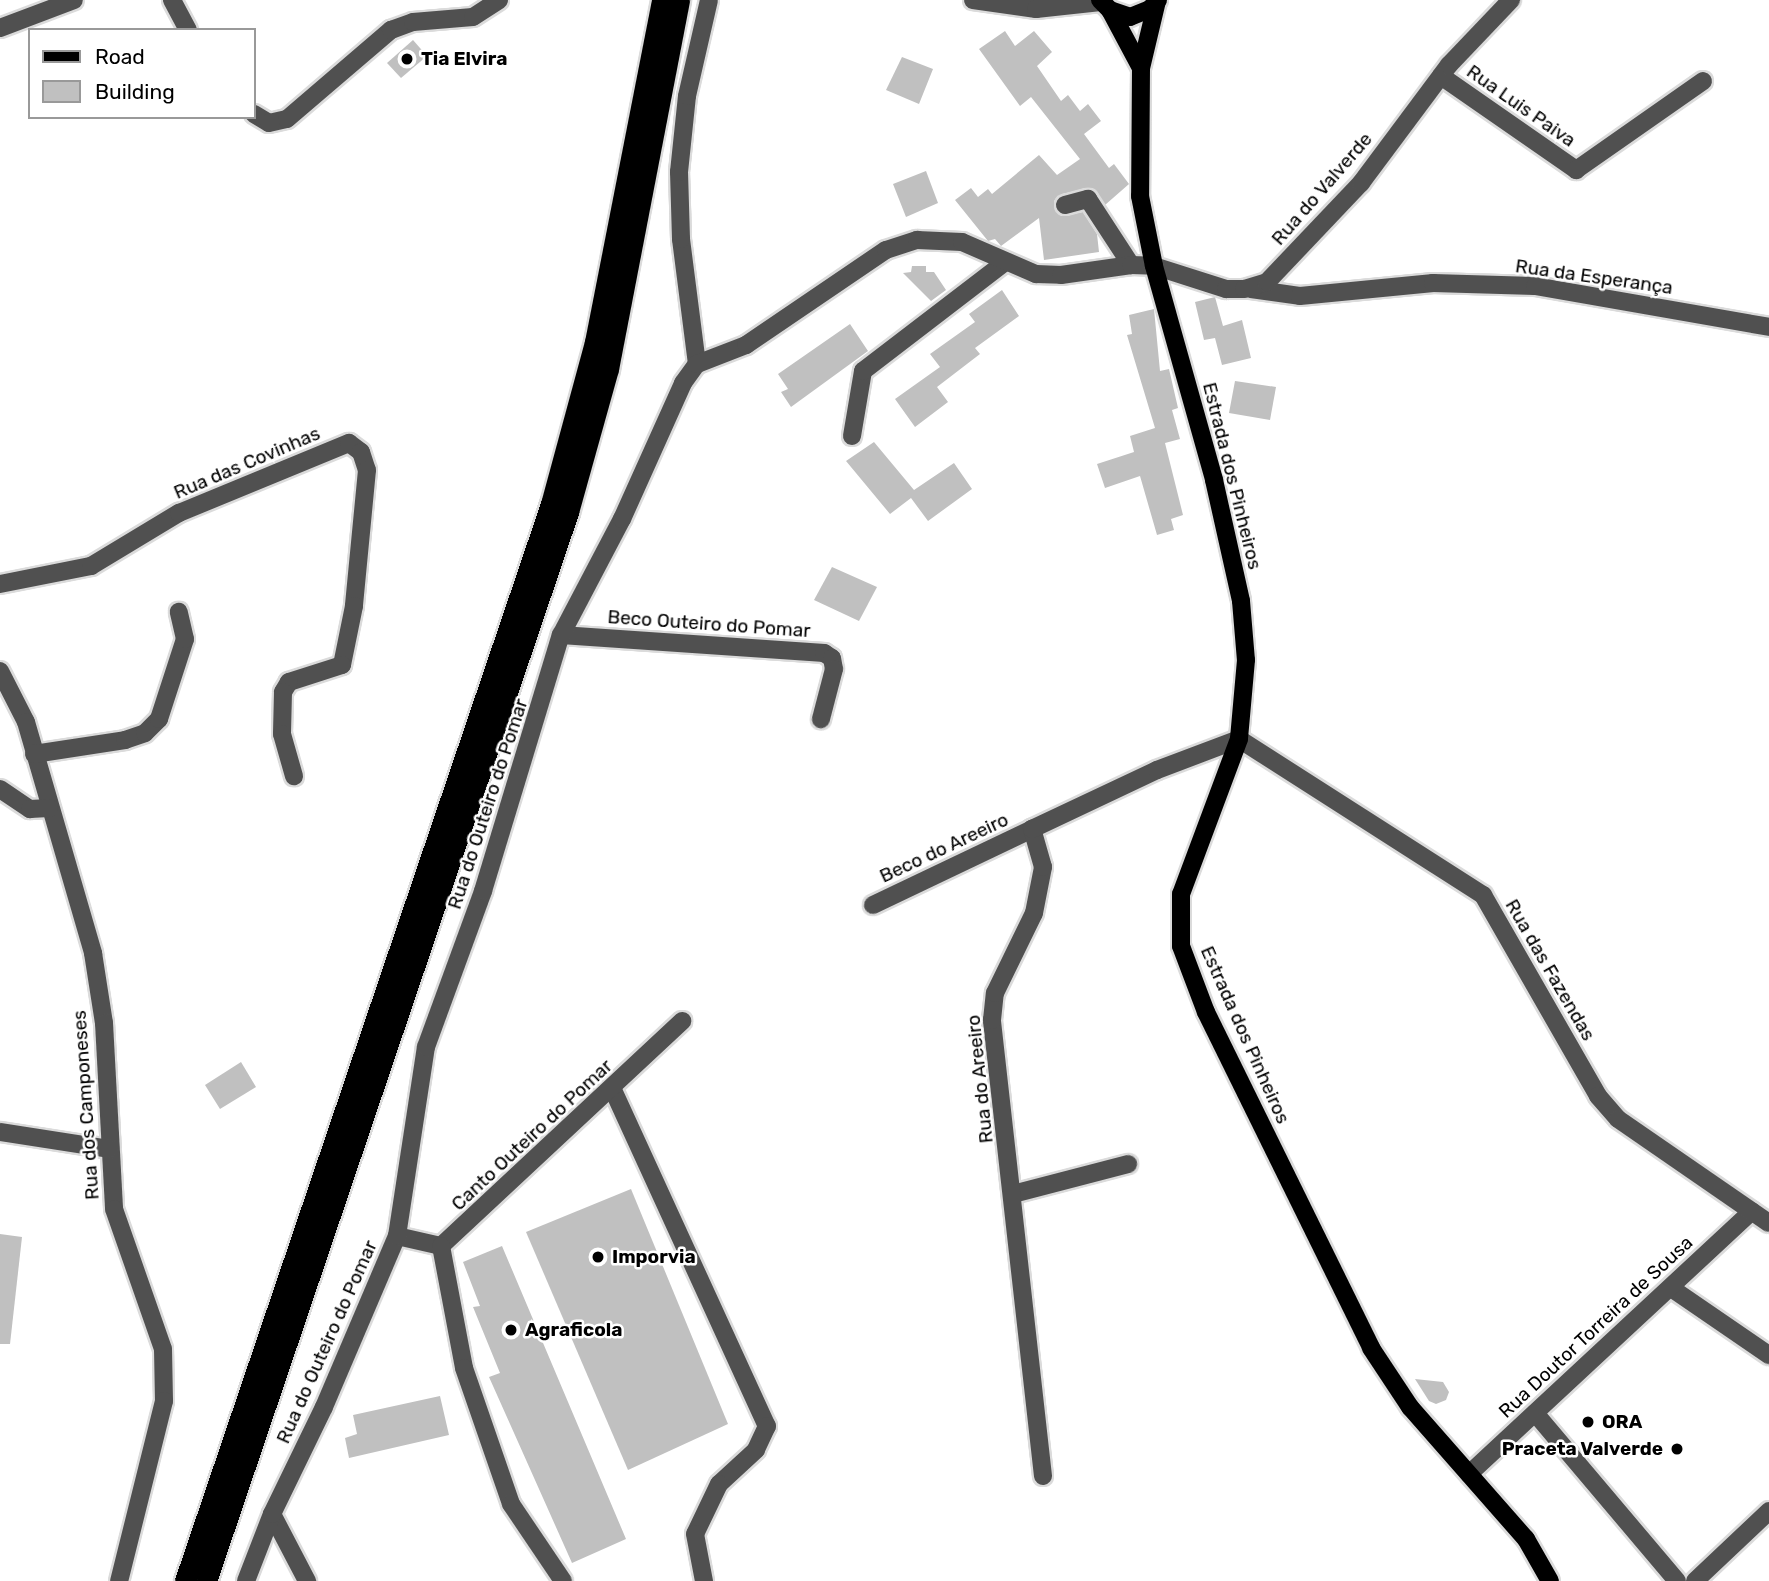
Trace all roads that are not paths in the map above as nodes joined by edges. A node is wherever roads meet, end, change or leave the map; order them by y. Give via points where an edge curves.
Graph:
1 (74, 0) edge
2 (172, 0) edge
3 (499, 0) edge
4 (662, 0) edge
5 (679, 0) edge
6 (709, 0) edge
7 (973, 0) edge
8 (1511, 0) edge
9 (1158, 1) edge
10 (1104, 4) edge
11 (0, 28) edge
12 (187, 28) edge
13 (1141, 68) junction
14 (1441, 76) junction
15 (1703, 80) dead end
16 (256, 115) edge
17 (1065, 205) dead end
18 (998, 258) junction
19 (1131, 265) junction
20 (1154, 266) junction
21 (1244, 289) junction
22 (1769, 327) edge
23 (698, 364) junction
24 (852, 436) dead end
25 (0, 584) edge
26 (179, 612) dead end
27 (561, 635) junction
28 (0, 671) edge
29 (821, 719) dead end
30 (1239, 739) junction
31 (34, 754) junction
32 (294, 776) dead end
33 (0, 789) edge
34 (49, 808) junction
35 (1032, 829) junction
36 (873, 905) dead end
37 (682, 1020) dead end
38 (613, 1090) junction
39 (0, 1132) edge
40 (110, 1149) junction
41 (1128, 1164) dead end
42 (1013, 1194) junction
43 (1752, 1211) junction
44 (1769, 1223) edge
45 (397, 1236) junction
46 (441, 1246) junction
47 (1671, 1288) junction
48 (1769, 1355) edge
49 (1535, 1413) junction
50 (1469, 1474) junction
51 (1042, 1476) dead end
52 (1769, 1511) edge
53 (272, 1514) junction
54 (119, 1581) edge
55 (185, 1581) edge
56 (206, 1581) edge
57 (246, 1581) edge
58 (307, 1581) edge
59 (563, 1581) edge
60 (704, 1581) edge
61 (1550, 1581) edge
62 (1677, 1581) edge
63 (1695, 1581) edge

1 - 11 street
2 - 12 street
3 - 16 street via 472,18 413,23 390,30 287,120 269,123
4 - 55 highway via 595,342 551,504
5 - 56 highway via 607,369 568,512
6 - 23 street via 687,96 679,172 681,239
7 - 10 street via 1036,9
8 - 14 street, Rua do Valverde
9 - 10 main road via 1130,17
9 - 13 main road, Estrada dos Pinheiros
10 - 13 main road, Estrada dos Pinheiros
13 - 20 main road, Estrada dos Pinheiros via 1138,170
14 - 15 street, Rua Luis Paiva via 1576,170
14 - 21 street, Rua do Valverde via 1361,183 1267,282
17 - 19 street via 1088,199
18 - 19 street via 1036,274
18 - 23 street via 946,239 900,244 746,345
18 - 24 street via 863,371
19 - 20 street
20 - 21 street via 1226,289
20 - 30 main road, Estrada dos Pinheiros via 1214,480 1241,601 1246,685
21 - 22 street, Rua da Esperança via 1300,296 1433,283 1535,286
23 - 27 street, Rua do Outeiro do Pomar via 683,383 622,519
25 - 32 street, Rua das Covinhas via 91,566 179,513 349,443 361,452 367,470 354,606 342,665 289,682 283,692 282,734
26 - 31 street via 185,639 159,719 145,733
27 - 29 street, Beco Outeiro do Pomar via 824,653 832,658 834,669
27 - 45 street, Rua do Outeiro do Pomar via 483,891 426,1047
28 - 31 street, Rua dos Camponeses via 26,722
30 - 35 street via 1157,770
30 - 43 street, Rua das Fazendas via 1483,895 1598,1096 1618,1119
30 - 50 main road, Estrada dos Pinheiros via 1185,877 1178,908 1181,946 1206,1012 1371,1348 1410,1407
31 - 34 street, Rua dos Camponeses
33 - 34 street via 30,809
34 - 40 street, Rua dos Camponeses via 93,953 104,1023
35 - 36 street, Beco do Areeiro
35 - 42 street, Rua do Areeiro via 1043,867 1034,913 995,993 992,1020
37 - 38 street, Canto Outeiro do Pomar
38 - 46 street, Canto Outeiro do Pomar
38 - 60 street via 767,1426 756,1450 719,1484 695,1534
39 - 40 street
40 - 54 street, Rua dos Camponeses via 114,1209 163,1349 165,1375 164,1401
41 - 42 street
42 - 51 street, Rua do Areeiro
43 - 44 street, Rua das Fazendas
43 - 47 street, Rua Doutor Torreira de Sousa
45 - 46 street
45 - 53 street, Rua do Outeiro do Pomar via 324,1407
46 - 59 street via 464,1368 511,1504
47 - 48 street
47 - 49 street, Rua Doutor Torreira de Sousa
49 - 50 street, Rua Doutor Torreira de Sousa
49 - 62 street
50 - 61 main road, Estrada dos Pinheiros via 1526,1539
52 - 63 street
53 - 57 street, Rua do Outeiro do Pomar
53 - 58 street

